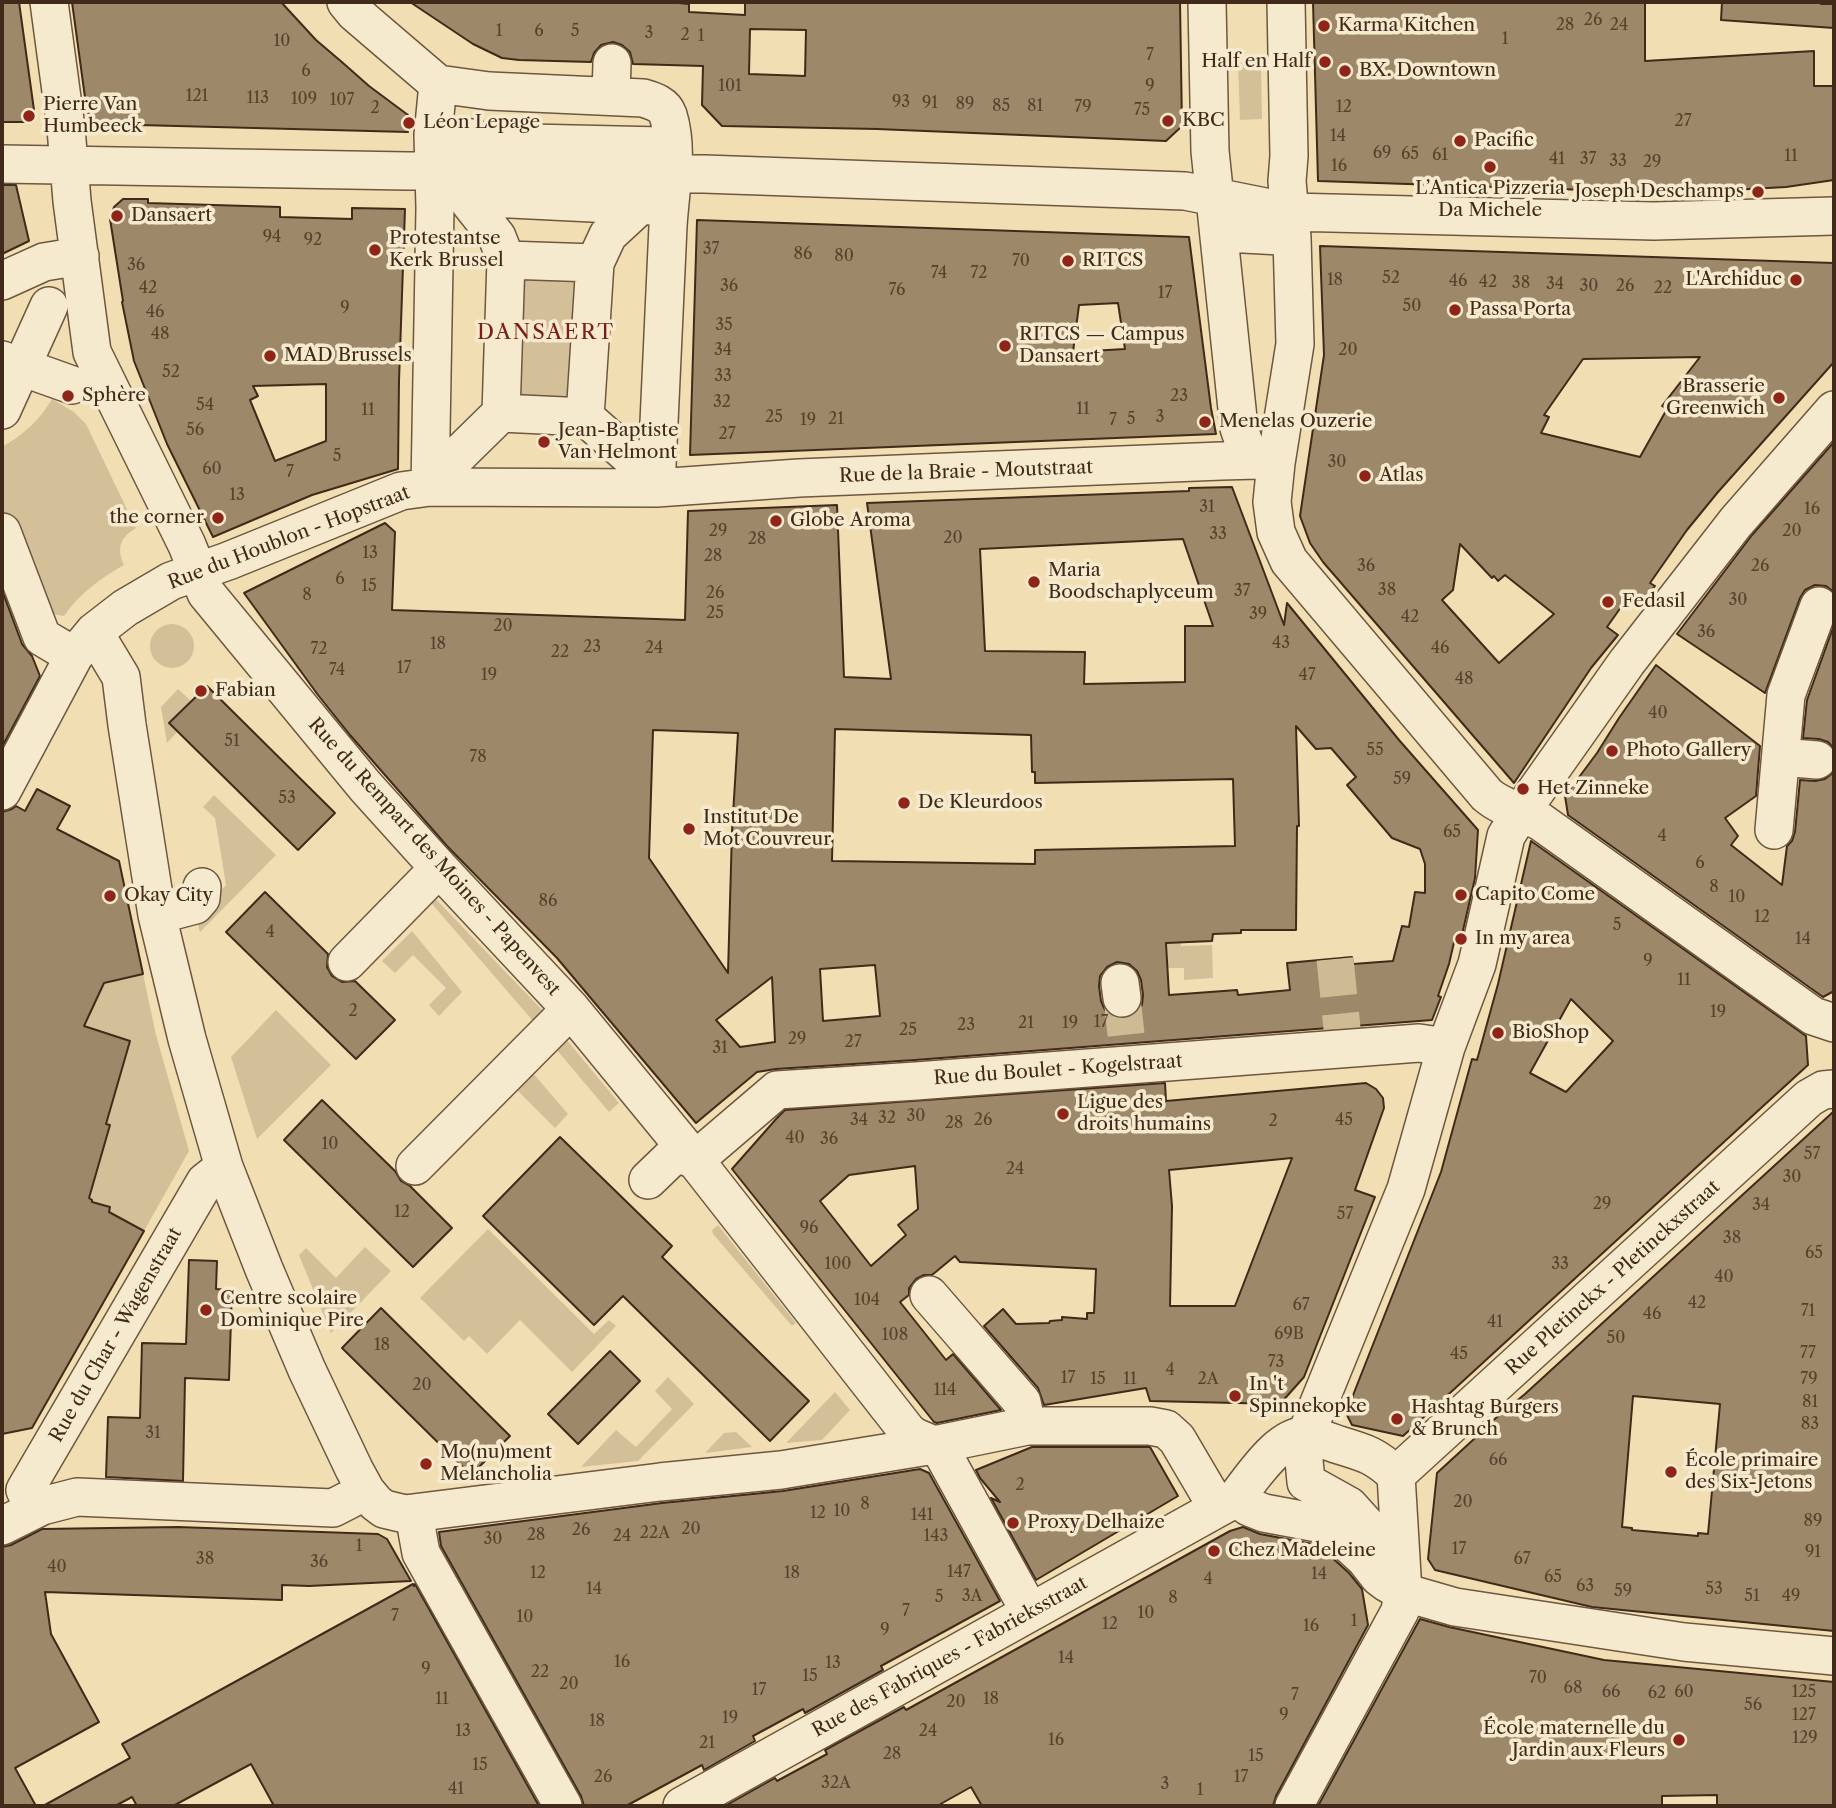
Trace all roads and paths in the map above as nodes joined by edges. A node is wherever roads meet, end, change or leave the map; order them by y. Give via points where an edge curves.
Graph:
1 (50, 2) edge
2 (346, 2) edge
3 (1207, 2) edge
4 (1286, 2) edge
5 (438, 84) junction
6 (652, 156) junction
7 (2, 164) edge
8 (69, 164) junction
9 (434, 170) junction
10 (463, 175) junction
11 (1214, 197) junction
12 (1834, 216) edge
13 (1286, 224) junction
14 (1225, 233) dead end
15 (80, 256) junction
16 (506, 260) junction
17 (595, 262) junction
18 (2, 281) edge
19 (49, 306) dead end
20 (11, 364) edge
21 (72, 386) dead end
22 (2, 410) edge
23 (1834, 410) edge
24 (501, 413) junction
25 (585, 417) junction
26 (1267, 461) junction
27 (646, 475) junction
28 (438, 477) junction
29 (2, 531) edge
30 (198, 572) junction
31 (1819, 606) dead end
32 (84, 644) junction
33 (1781, 757) junction
34 (1816, 760) dead end
35 (2, 791) edge
36 (1521, 812) junction
37 (1774, 831) dead end
38 (439, 868) junction
39 (202, 887) dead end
40 (158, 915) junction
41 (346, 962) dead end
42 (571, 1009) junction
43 (1834, 1023) edge
44 (1446, 1047) junction
45 (1834, 1088) edge
46 (695, 1160) junction
47 (415, 1166) dead end
48 (224, 1167) junction
49 (648, 1180) dead end
50 (929, 1295) dead end
51 (1027, 1426) junction
52 (934, 1445) junction
53 (1305, 1455) junction
54 (1389, 1477) junction
55 (20, 1490) edge
56 (366, 1492) junction
57 (1234, 1501) junction
58 (1349, 1506) junction
59 (417, 1513) junction
60 (2, 1526) edge
61 (1395, 1579) junction
62 (1030, 1612) junction
63 (1834, 1656) edge
64 (562, 1806) edge
65 (682, 1806) edge
66 (1294, 1806) edge

1 - 8 street, Rue du Rempart des Moines - Papenvest
2 - 5 street
3 - 11 street
4 - 13 street
5 - 6 street via 489,91 611,79 665,109 674,146
5 - 9 street
6 - 9 street via 636,175
6 - 10 street via 485,142
6 - 11 street via 704,174 1185,191
6 - 27 street
7 - 8 street
8 - 9 street
8 - 15 street, Rue du Rempart des Moines - Papenvest
9 - 28 street
10 - 16 street
10 - 17 street via 641,202 608,235
11 - 13 street
11 - 26 street via 1239,428 1246,449
12 - 13 street
13 - 14 street
13 - 26 street via 1295,344
15 - 18 street via 44,262
15 - 30 street, Rue du Rempart des Moines - Papenvest via 92,352
16 - 17 street
16 - 24 street
17 - 25 street
19 - 20 street
20 - 21 street
20 - 22 street
23 - 36 street via 1736,522 1635,651
24 - 25 street
24 - 28 street
25 - 27 street
26 - 27 street, Rue de la Braie - Moutstraat via 799,478
26 - 36 street via 1276,532 1289,561 1482,789 1499,804
27 - 28 street, Rue de la Braie - Moutstraat
28 - 30 street, Rue du Houblon - Hopstraat
29 - 32 street via 42,637
30 - 32 street, Rue du Houblon - Hopstraat via 171,581 125,608
30 - 38 street, Rue du Rempart des Moines - Papenvest via 206,593 233,627
31 - 33 street via 1786,695
32 - 35 street, Rue du Houblon - Hopstraat
32 - 40 street via 121,677
33 - 34 street
33 - 37 street
36 - 43 street via 1813,1016
36 - 44 street via 1506,836 1477,964
38 - 41 street
38 - 42 street, Rue du Rempart des Moines - Papenvest
39 - 40 street via 195,905
40 - 48 street
42 - 46 street, Rue du Rempart des Moines - Papenvest
42 - 47 street
44 - 46 street, Rue du Boulet - Kogelstraat via 1419,1043 1128,1054 777,1090
44 - 53 street via 1406,1189
45 - 54 street, Rue Pletinckx - Pletinckxstraat via 1809,1098
46 - 49 street via 676,1153
46 - 52 street, Rue du Rempart des Moines - Papenvest via 908,1432
48 - 55 street, Rue du Char - Wagenstraat via 205,1182
48 - 56 street via 307,1370
50 - 51 street via 1022,1402
51 - 52 street
51 - 57 street via 1166,1429
52 - 59 street via 781,1470
52 - 62 street, Rue du Rempart des Moines - Papenvest
53 - 54 street via 1369,1453 1383,1463
53 - 57 street via 1293,1439 1281,1445
53 - 58 street
54 - 58 street, Rue Pletinckx - Pletinckxstraat
54 - 61 street
55 - 56 street via 76,1497 333,1508
55 - 60 street
56 - 59 street via 384,1509
57 - 61 street via 1264,1513 1328,1525 1379,1577
57 - 62 street, Rue des Fabriques - Fabrieksstraat
58 - 61 street via 1377,1537
59 - 64 street via 421,1553
61 - 63 street via 1455,1607 1684,1642
61 - 66 street via 1400,1611
62 - 65 street, Rue des Fabriques - Fabrieksstraat

